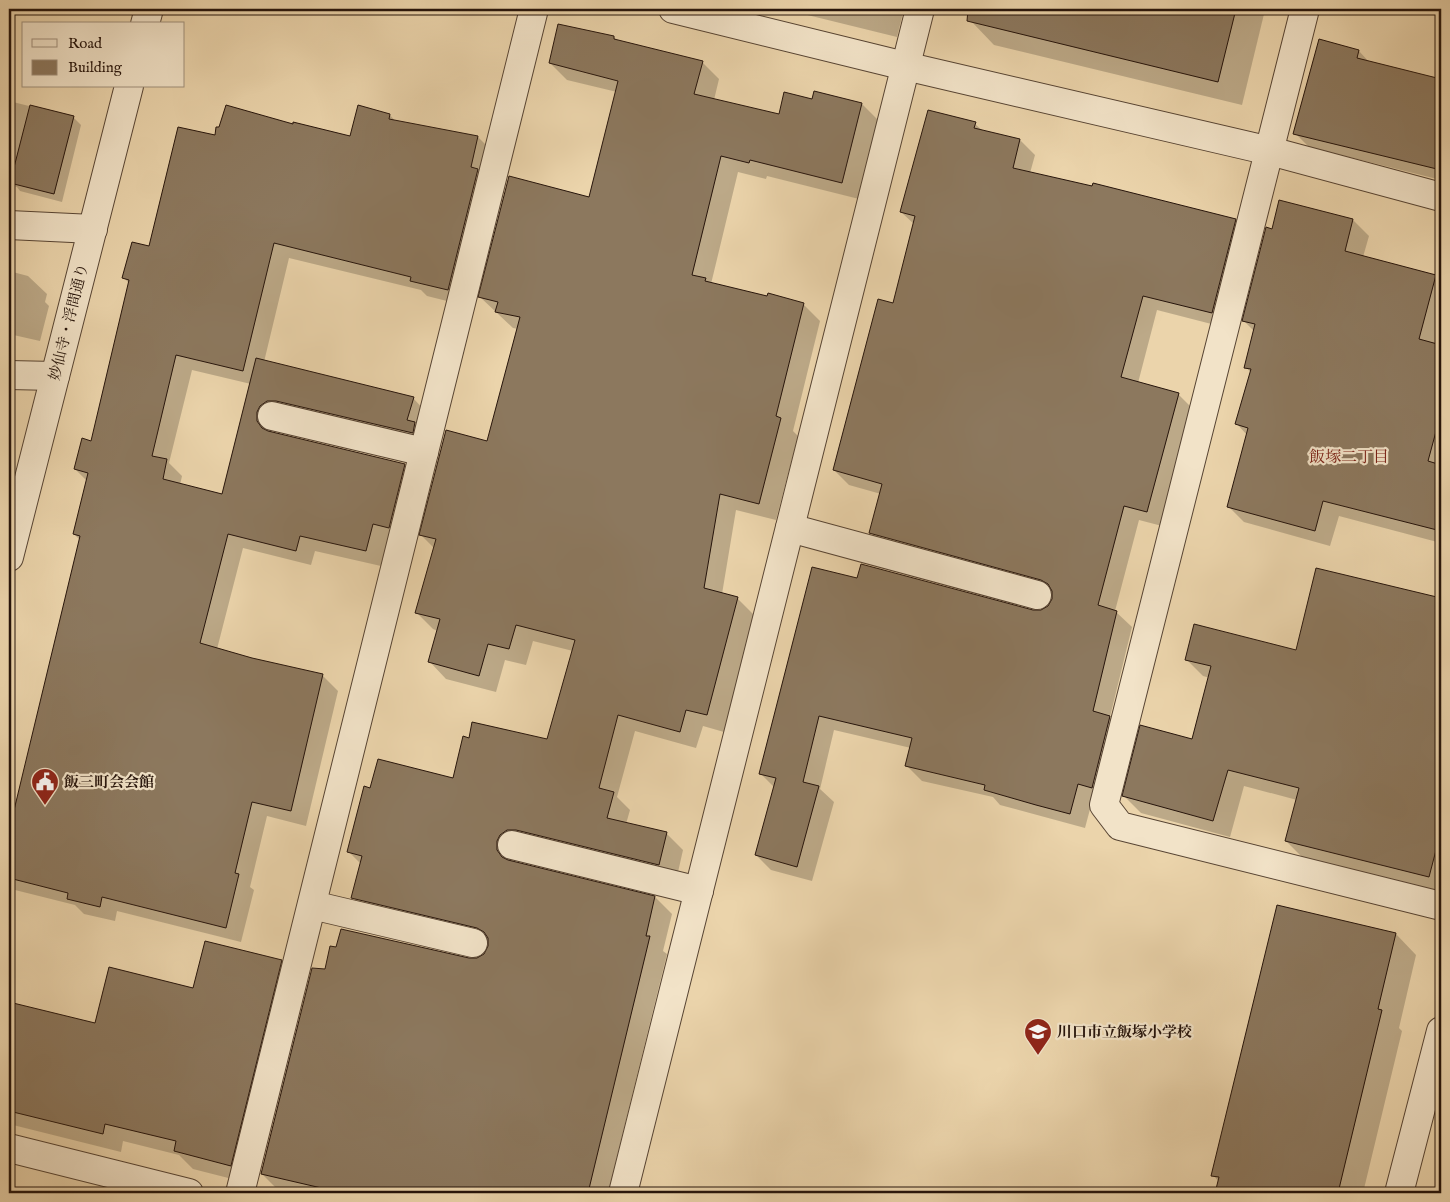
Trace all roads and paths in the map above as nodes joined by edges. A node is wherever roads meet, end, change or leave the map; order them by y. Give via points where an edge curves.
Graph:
1 (149, 9) edge
2 (534, 9) edge
3 (673, 9) edge
4 (920, 9) edge
5 (1305, 9) edge
6 (146, 22) edge
7 (905, 66) junction
8 (128, 88) edge
9 (1270, 150) junction
10 (1441, 197) edge
11 (9, 225) edge
12 (92, 229) junction
13 (9, 375) edge
14 (55, 376) junction
15 (272, 416) dead end
16 (424, 452) junction
17 (790, 528) junction
18 (9, 557) edge
19 (1037, 595) dead end
20 (512, 844) dead end
21 (699, 891) junction
22 (312, 905) junction
23 (1441, 906) edge
24 (473, 943) dead end
25 (1441, 1031) edge
26 (9, 1148) edge
27 (189, 1193) edge
28 (240, 1193) edge
29 (623, 1193) edge
30 (1399, 1193) edge

1 - 6 street
2 - 16 street
3 - 7 street
4 - 7 street
5 - 9 street
7 - 9 street
7 - 17 street
8 - 12 street, 妙仙寺・浮間通り
9 - 10 street
9 - 23 street via 1104,805 1120,826
11 - 12 street
12 - 14 street, 妙仙寺・浮間通り
13 - 14 street
14 - 18 street, 妙仙寺・浮間通り
15 - 16 street
16 - 22 street
17 - 19 street
17 - 21 street
20 - 21 street
21 - 29 street
22 - 24 street
22 - 28 street
25 - 30 street
26 - 27 street

